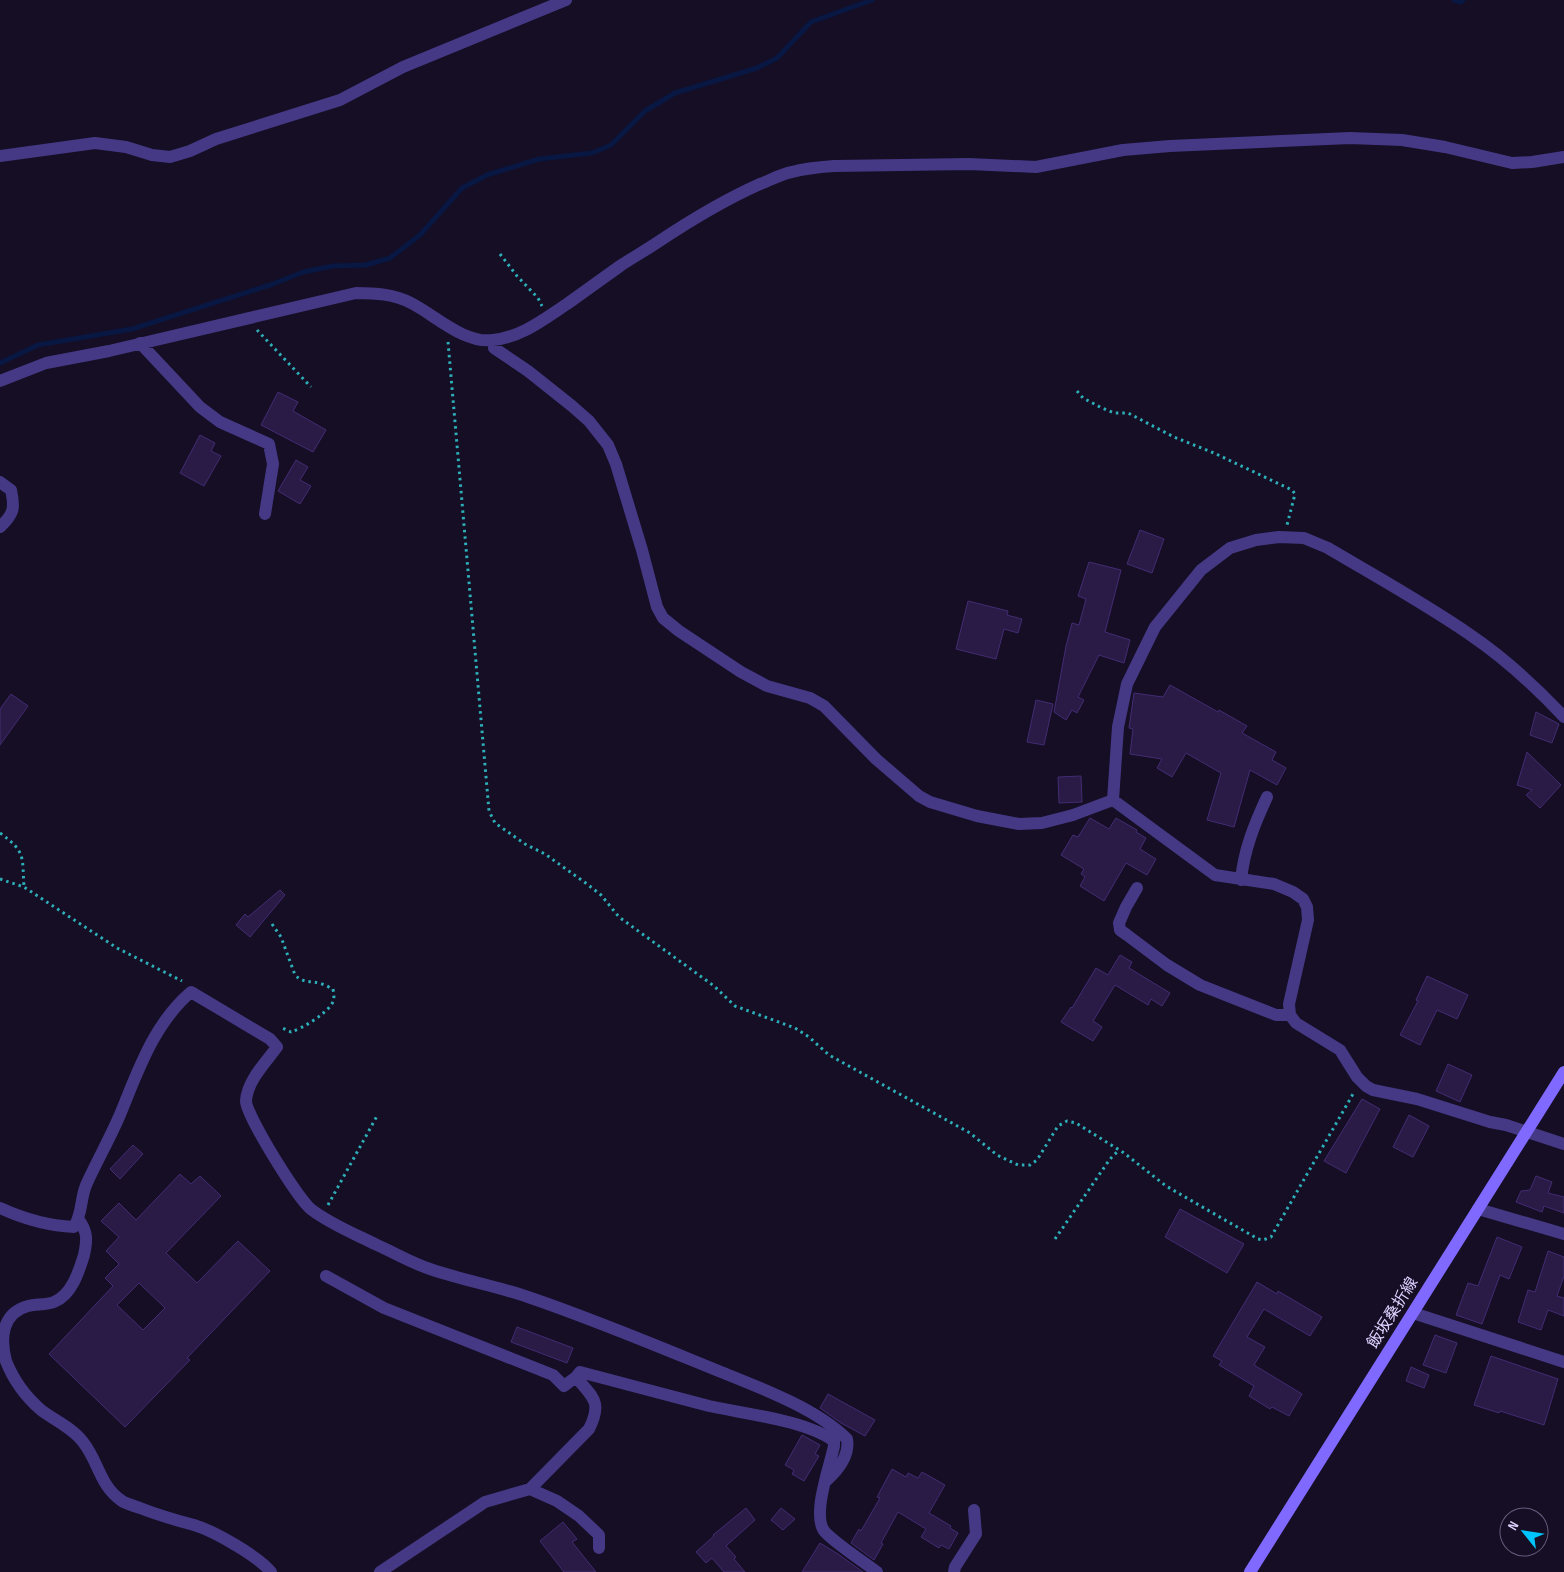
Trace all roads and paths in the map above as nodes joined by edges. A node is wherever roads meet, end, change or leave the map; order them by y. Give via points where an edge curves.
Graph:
1 (566, 0) edge
2 (0, 156) edge
3 (1564, 157) edge
4 (500, 254) dead end
5 (546, 318) junction
6 (246, 319) junction
7 (446, 326) junction
8 (140, 344) junction
9 (494, 348) dead end
10 (0, 381) edge
11 (311, 387) dead end
12 (1077, 391) dead end
13 (0, 482) edge
14 (265, 514) dead end
15 (0, 527) edge
16 (1283, 537) junction
17 (1564, 716) edge
18 (1267, 797) dead end
19 (1113, 800) junction
20 (0, 833) edge
21 (0, 879) edge
22 (1241, 880) junction
23 (24, 886) junction
24 (1137, 888) dead end
25 (272, 924) dead end
26 (191, 992) junction
27 (1290, 1015) junction
28 (278, 1026) dead end
29 (1564, 1072) edge
30 (1361, 1081) junction
31 (377, 1116) dead end
32 (1526, 1132) junction
33 (1564, 1144) edge
34 (1119, 1150) junction
35 (0, 1208) edge
36 (1478, 1209) junction
37 (322, 1217) junction
38 (78, 1220) junction
39 (1564, 1234) edge
40 (1055, 1239) dead end
41 (326, 1276) dead end
42 (1413, 1313) junction
43 (1564, 1362) edge
44 (576, 1377) junction
45 (827, 1480) junction
46 (530, 1489) junction
47 (974, 1510) dead end
48 (599, 1548) dead end
49 (271, 1572) edge
50 (380, 1572) edge
51 (877, 1572) edge
52 (954, 1572) edge
53 (1250, 1572) edge

1 - 2 street via 403,67 340,100 216,139 190,152 170,157 152,156 126,147 95,143
3 - 5 street via 1512,163 1402,140 1350,138 1123,150 1036,167 969,164 812,168 773,178 705,211
4 - 5 path via 538,298
5 - 7 street via 514,335 492,340 480,340
6 - 7 street via 356,293 375,293 411,303
6 - 8 street
6 - 11 path
7 - 34 path via 489,811 494,823 546,854 587,884 619,917 714,986 736,1006 795,1028 829,1055 970,1132 997,1155 1018,1165 1030,1165 1037,1160 1058,1126 1067,1122 1076,1123
8 - 10 street via 46,363
8 - 14 street via 210,416 269,444 272,464
9 - 19 street via 572,406 608,446 657,607 663,618 679,631 767,686 810,698 824,706 876,760 930,802 1019,824 1042,823 1074,815
12 - 16 path via 1102,408 1114,413 1128,413 1292,490 1295,494
13 - 15 street via 11,490 14,504 11,516
16 - 17 street via 1304,538 1328,548 1469,634 1502,659
16 - 19 street via 1256,540 1230,548 1201,570 1155,628 1126,684 1118,727
18 - 22 street via 1250,834
19 - 22 street via 1215,876
20 - 23 path via 19,848
21 - 23 path
22 - 27 street via 1274,884 1293,892 1303,899 1307,907 1308,920 1289,1004
23 - 26 path via 117,948 181,980
24 - 27 street via 1119,924 1120,930 1200,985 1276,1016
25 - 28 path via 295,975 300,980 322,983 333,990 335,996 331,1005 300,1029 291,1032
26 - 37 street via 270,1039 276,1047 256,1076 246,1098 247,1108 300,1199
26 - 38 street via 150,1045 86,1185
27 - 30 street via 1296,1023 1340,1050
29 - 32 main road, 飯坂桑折線
30 - 32 street via 1373,1090 1416,1099
30 - 34 path via 1271,1237 1263,1240 1166,1186
31 - 37 path
32 - 33 street
32 - 36 main road, 飯坂桑折線
34 - 40 path
35 - 38 street via 43,1224 74,1227
36 - 39 street
36 - 42 main road, 飯坂桑折線
37 - 45 street via 430,1269 575,1313 787,1401 828,1424 848,1440 847,1453 838,1470
38 - 49 street via 88,1238 70,1289 55,1301 17,1311 2,1331 3,1352 10,1372 40,1408 83,1441 106,1486 123,1502 212,1532 254,1557
41 - 44 street via 384,1308 553,1375 564,1386
42 - 43 street
42 - 53 main road, 飯坂桑折線
44 - 45 street via 580,1372 816,1431 834,1441
44 - 46 street via 596,1403 595,1418 590,1429
45 - 51 street via 819,1514 824,1531
46 - 48 street via 557,1501 579,1516 599,1535
46 - 50 street via 485,1502
47 - 52 street via 976,1534

